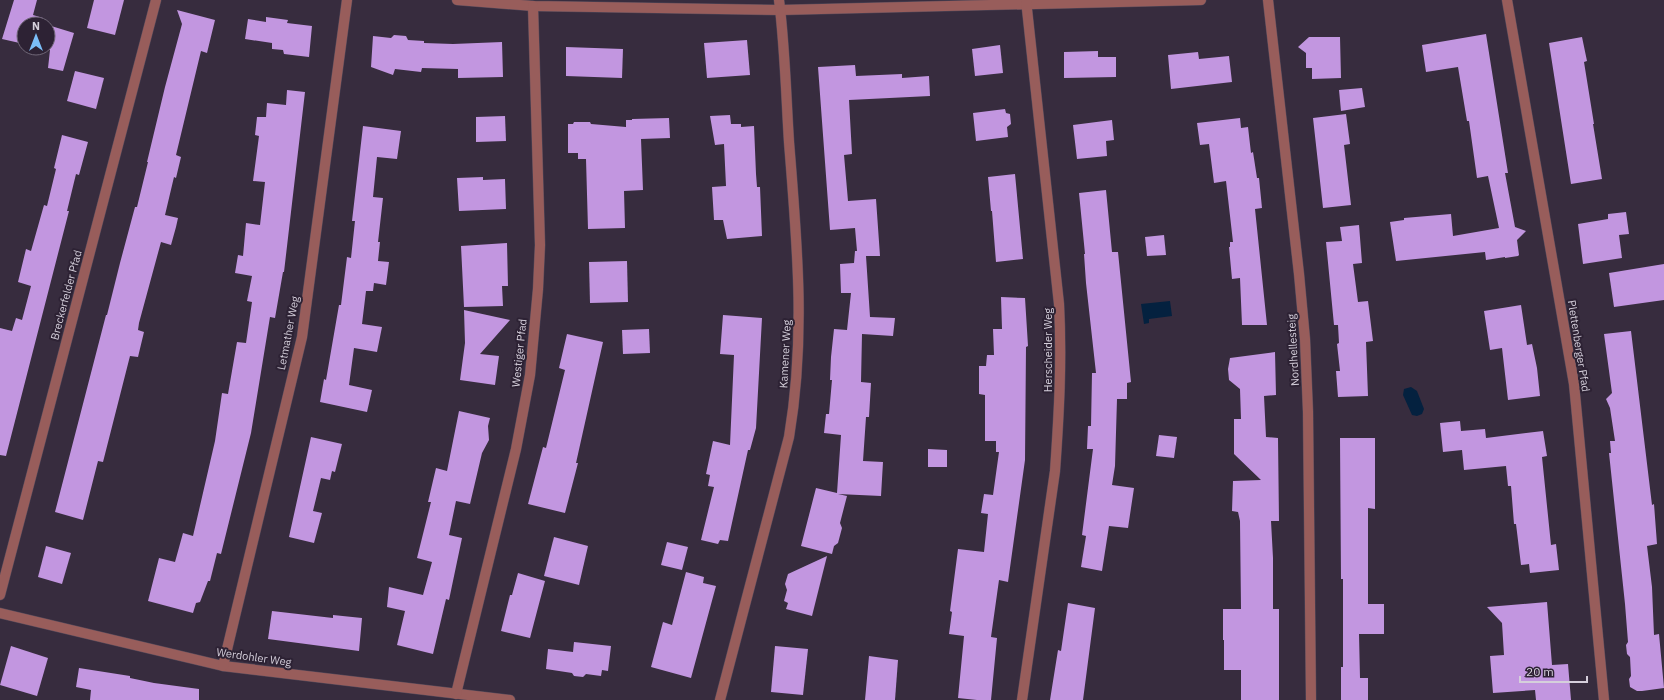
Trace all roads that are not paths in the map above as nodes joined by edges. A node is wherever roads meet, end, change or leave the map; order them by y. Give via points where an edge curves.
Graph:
1 (156, 0) edge
2 (347, 0) edge
3 (457, 0) edge
4 (1202, 0) edge
5 (1268, 0) edge
6 (1507, 0) edge
7 (503, 2) edge
8 (1026, 2) edge
9 (780, 5) edge
10 (533, 6) junction
11 (0, 595) edge
12 (0, 613) edge
13 (223, 666) junction
14 (456, 694) junction
15 (510, 700) edge
16 (720, 700) edge
17 (1022, 700) edge
18 (1310, 700) edge
19 (1604, 700) edge

1 - 11 street, Breckerfelder Pfad
2 - 13 street, Letmather Weg via 302,337
3 - 7 street
4 - 8 street
5 - 18 street, Nordhellesteig via 1305,339
6 - 19 street, Plettenberger Pfad via 1574,384
7 - 10 street
8 - 9 street
8 - 17 street, Herscheider Weg via 1062,348 1055,471
9 - 10 street
9 - 16 street, Kamener Weg via 798,259 799,309 795,402 785,451
10 - 14 street, Westiger Pfad via 540,245 530,375 516,449
12 - 13 street, Werdohler Weg
13 - 14 street, Werdohler Weg
14 - 15 street, Werdohler Weg

